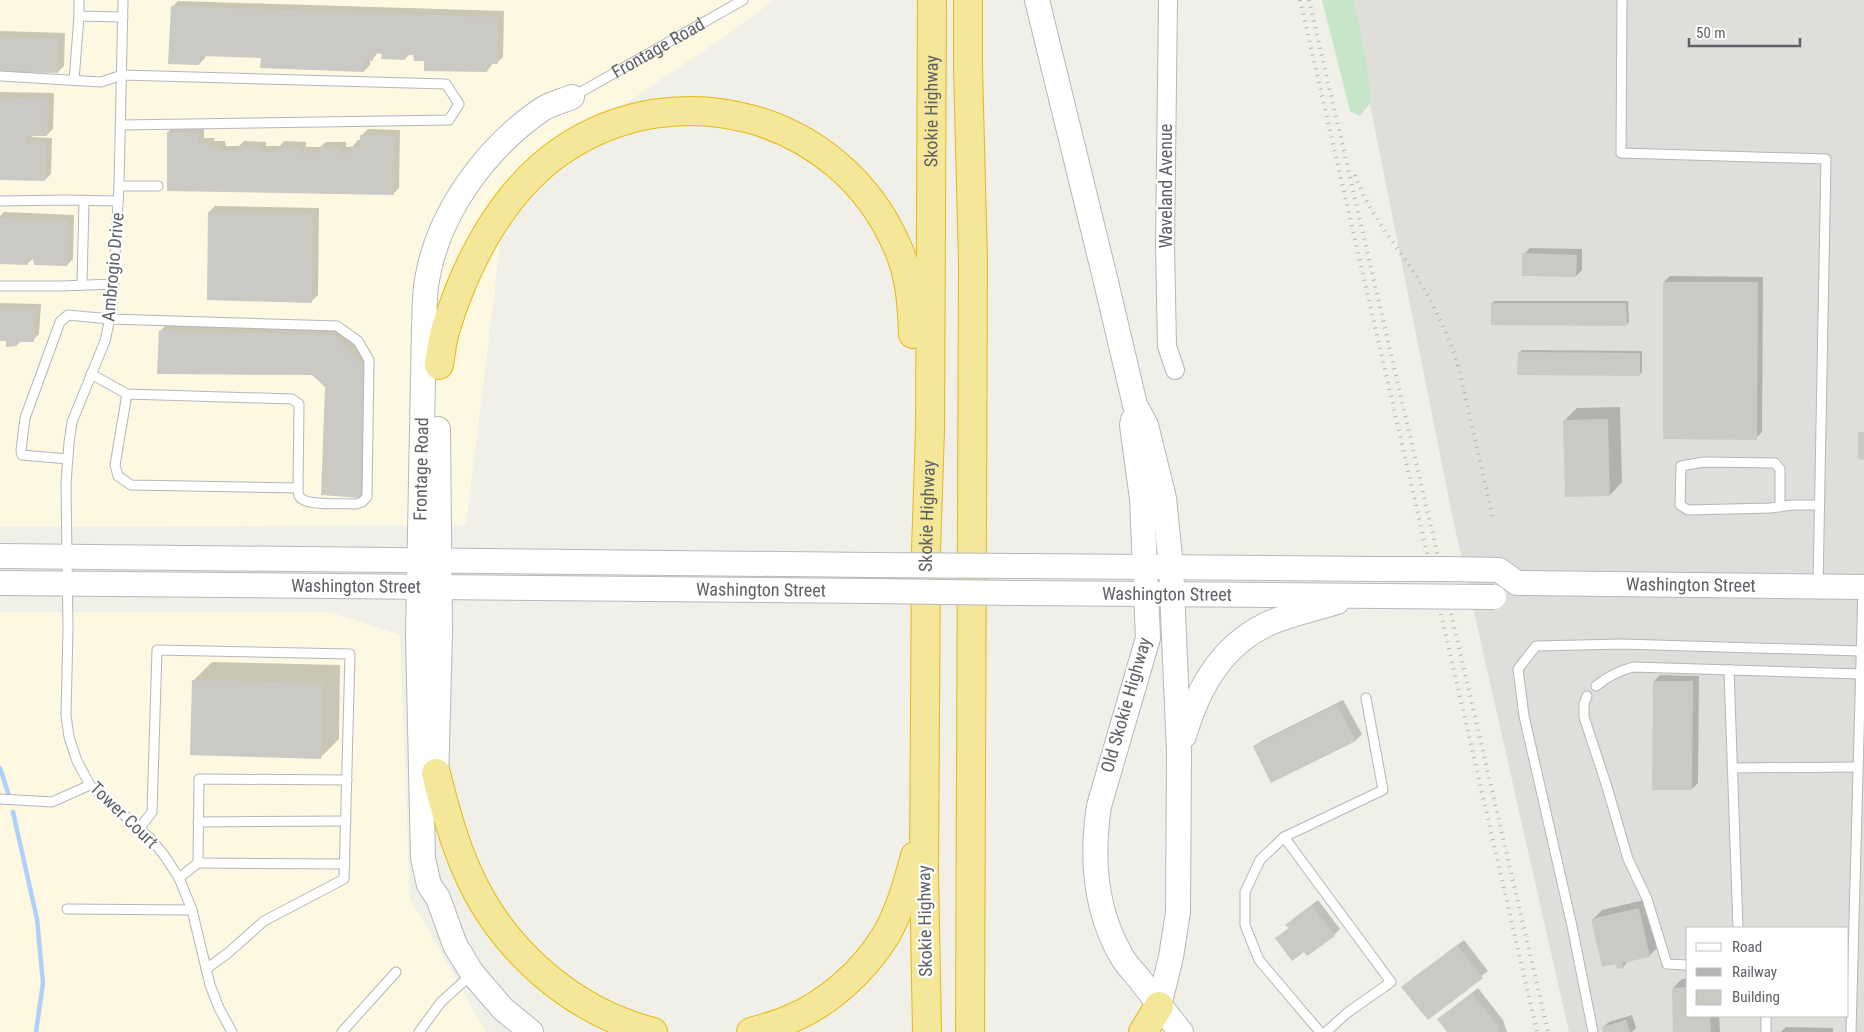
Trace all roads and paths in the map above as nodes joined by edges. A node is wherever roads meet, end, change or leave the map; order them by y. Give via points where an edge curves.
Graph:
1 (79, 0) edge
2 (123, 0) edge
3 (743, 0) edge
4 (932, 0) edge
5 (968, 0) edge
6 (1037, 0) edge
7 (1168, 0) edge
8 (1622, 0) edge
9 (79, 16) junction
10 (123, 17) junction
11 (122, 75) junction
12 (0, 76) edge
13 (74, 80) junction
14 (572, 97) junction
15 (120, 125) junction
16 (119, 186) junction
17 (158, 186) dead end
18 (0, 201) edge
19 (84, 201) junction
20 (118, 201) junction
21 (114, 284) junction
22 (82, 285) junction
23 (0, 286) edge
24 (110, 320) junction
25 (439, 365) junction
26 (1175, 370) dead end
27 (91, 374) junction
28 (127, 394) junction
29 (1135, 405) junction
30 (68, 459) junction
31 (298, 488) junction
32 (1819, 505) junction
33 (1780, 506) junction
34 (926, 550) junction
35 (0, 556) edge
36 (66, 557) junction
37 (429, 561) junction
38 (1146, 567) junction
39 (1172, 567) junction
40 (0, 583) edge
41 (1517, 583) junction
42 (67, 584) junction
43 (1818, 586) junction
44 (429, 587) junction
45 (1863, 587) edge
46 (1146, 594) junction
47 (1173, 594) junction
48 (1355, 596) junction
49 (1861, 651) junction
50 (1729, 670) junction
51 (1860, 674) junction
52 (1596, 686) dead end
53 (1587, 696) dead end
54 (1366, 698) dead end
55 (1179, 752) junction
56 (1858, 767) junction
57 (1732, 768) junction
58 (436, 773) junction
59 (347, 780) junction
60 (925, 780) junction
61 (90, 784) junction
62 (0, 799) edge
63 (198, 822) junction
64 (346, 822) junction
65 (139, 829) junction
66 (1284, 837) junction
67 (198, 863) junction
68 (345, 864) junction
69 (179, 878) junction
70 (438, 898) junction
71 (68, 909) dead end
72 (192, 910) junction
73 (1738, 927) edge
74 (1686, 965) edge
75 (206, 969) junction
76 (396, 972) dead end
77 (1850, 972) edge
78 (472, 973) junction
79 (1159, 1006) junction
80 (1850, 1011) edge
81 (1766, 1017) edge
82 (230, 1031) edge
83 (342, 1032) edge
84 (419, 1032) edge
85 (531, 1032) edge
86 (653, 1032) edge
87 (752, 1032) edge
88 (927, 1032) edge
89 (970, 1032) edge
90 (1143, 1032) edge
91 (1181, 1032) edge
92 (1320, 1032) edge
93 (1326, 1032) edge
94 (1593, 1032) edge
95 (1766, 1032) edge
96 (1851, 1032) edge

1 - 9 lane
2 - 10 lane, Ambrogio Drive
3 - 14 lane, Frontage Road
4 - 34 highway, Skokie Highway via 930,420
5 - 89 highway, Skokie Highway via 973,263
6 - 29 main road
7 - 26 street, Waveland Avenue via 1165,254 1167,346
8 - 32 lane via 1621,153 1826,159
9 - 10 lane
9 - 13 lane
10 - 11 lane, Ambrogio Drive
11 - 13 lane via 101,82
11 - 15 lane, Ambrogio Drive
11 - 15 lane via 446,84 459,104 449,120
12 - 13 lane
14 - 25 main road, Frontage Road via 514,147 489,174 469,204 450,251 440,299
14 - 37 main road, Frontage Road via 542,109 491,154 468,183 436,245 426,281 424,326
15 - 16 lane, Ambrogio Drive
16 - 17 lane
16 - 20 lane, Ambrogio Drive
18 - 19 lane
19 - 20 lane
19 - 22 lane
20 - 21 lane, Ambrogio Drive
21 - 22 lane
21 - 24 lane, Ambrogio Drive
22 - 23 lane
24 - 27 lane, Ambrogio Drive
24 - 30 lane via 68,314 60,322 25,418 22,455
24 - 31 lane via 337,326 358,340 369,360 367,497 356,504 310,502 298,495
25 - 34 highway via 445,330 482,241 527,180 561,151 602,128 661,112 704,110 735,114 780,128 818,148 848,173 869,196 898,247 912,301
25 - 37 main road, Frontage Road via 438,457
27 - 28 lane
27 - 30 lane, Ambrogio Drive via 72,422
28 - 31 lane via 292,399 299,404
28 - 31 lane via 115,465 118,476 131,485
29 - 38 main road, Old Skokie Highway via 1132,425 1142,499
29 - 39 main road via 1146,425 1164,498
30 - 36 lane, Ambrogio Drive
32 - 33 lane
32 - 43 lane
33 - 33 lane via 1688,510 1680,505 1680,466 1704,462 1775,463 1780,469
34 - 60 highway, Skokie Highway
35 - 36 main road, Washington Street
36 - 37 main road, Washington Street
36 - 42 lane, Tower Court
37 - 38 main road, Washington Street, bridge
37 - 44 main road, Frontage Road
38 - 39 main road, Washington Street
38 - 46 main road, Old Skokie Highway
39 - 41 main road, Washington Street, bridge via 1499,570
39 - 47 main road
40 - 42 main road, Washington Street
41 - 43 main road, Washington Street
41 - 48 main road, Washington Street, bridge via 1503,597
42 - 44 main road, Washington Street
42 - 61 lane, Tower Court via 66,715 69,737
43 - 45 main road, Washington Street
44 - 46 main road, Washington Street, bridge
44 - 58 main road, Frontage Road via 440,633
44 - 70 main road, Frontage Road via 419,665 423,858 429,885
45 - 49 lane
46 - 47 main road, Washington Street
46 - 79 main road, Old Skokie Highway via 1148,638 1099,806 1094,861 1108,930 1123,959
47 - 48 main road, Washington Street
47 - 55 main road
48 - 55 main road via 1277,620 1235,645 1200,690
49 - 51 lane
49 - 94 lane via 1622,644 1536,646 1518,669 1524,716
50 - 51 lane
50 - 52 lane via 1632,667 1607,676
50 - 57 lane
51 - 56 lane
53 - 74 lane via 1584,717 1628,859 1647,899 1666,964
54 - 66 lane via 1383,790
55 - 79 main road via 1178,912
56 - 57 lane
56 - 77 lane
57 - 73 lane
58 - 70 main road, Frontage Road via 436,865 442,888
58 - 86 highway via 466,870 497,924 522,954 561,989 590,1008 629,1026
59 - 63 lane via 198,779
59 - 64 lane
59 - 65 lane via 350,654 157,650 152,812
60 - 87 highway via 917,847 906,889 886,934 863,965 835,992 788,1020
60 - 88 highway, Skokie Highway
61 - 62 lane via 52,802
61 - 65 lane, Tower Court
63 - 64 lane
63 - 67 lane
64 - 68 lane
65 - 69 lane, Tower Court via 164,855
66 - 92 lane via 1260,860 1245,892 1245,925 1259,960
66 - 93 lane via 1391,982
67 - 68 lane
67 - 69 lane
68 - 75 lane via 344,879 264,921
69 - 72 lane, Tower Court
70 - 78 main road, Frontage Road via 455,945
71 - 72 lane
72 - 75 lane, Tower Court
75 - 82 lane, Tower Court
76 - 83 lane
77 - 80 lane
78 - 84 lane via 440,1002
78 - 85 main road, Frontage Road via 503,1009
79 - 90 highway
79 - 91 main road, Old Skokie Highway
80 - 96 lane
81 - 95 lane

